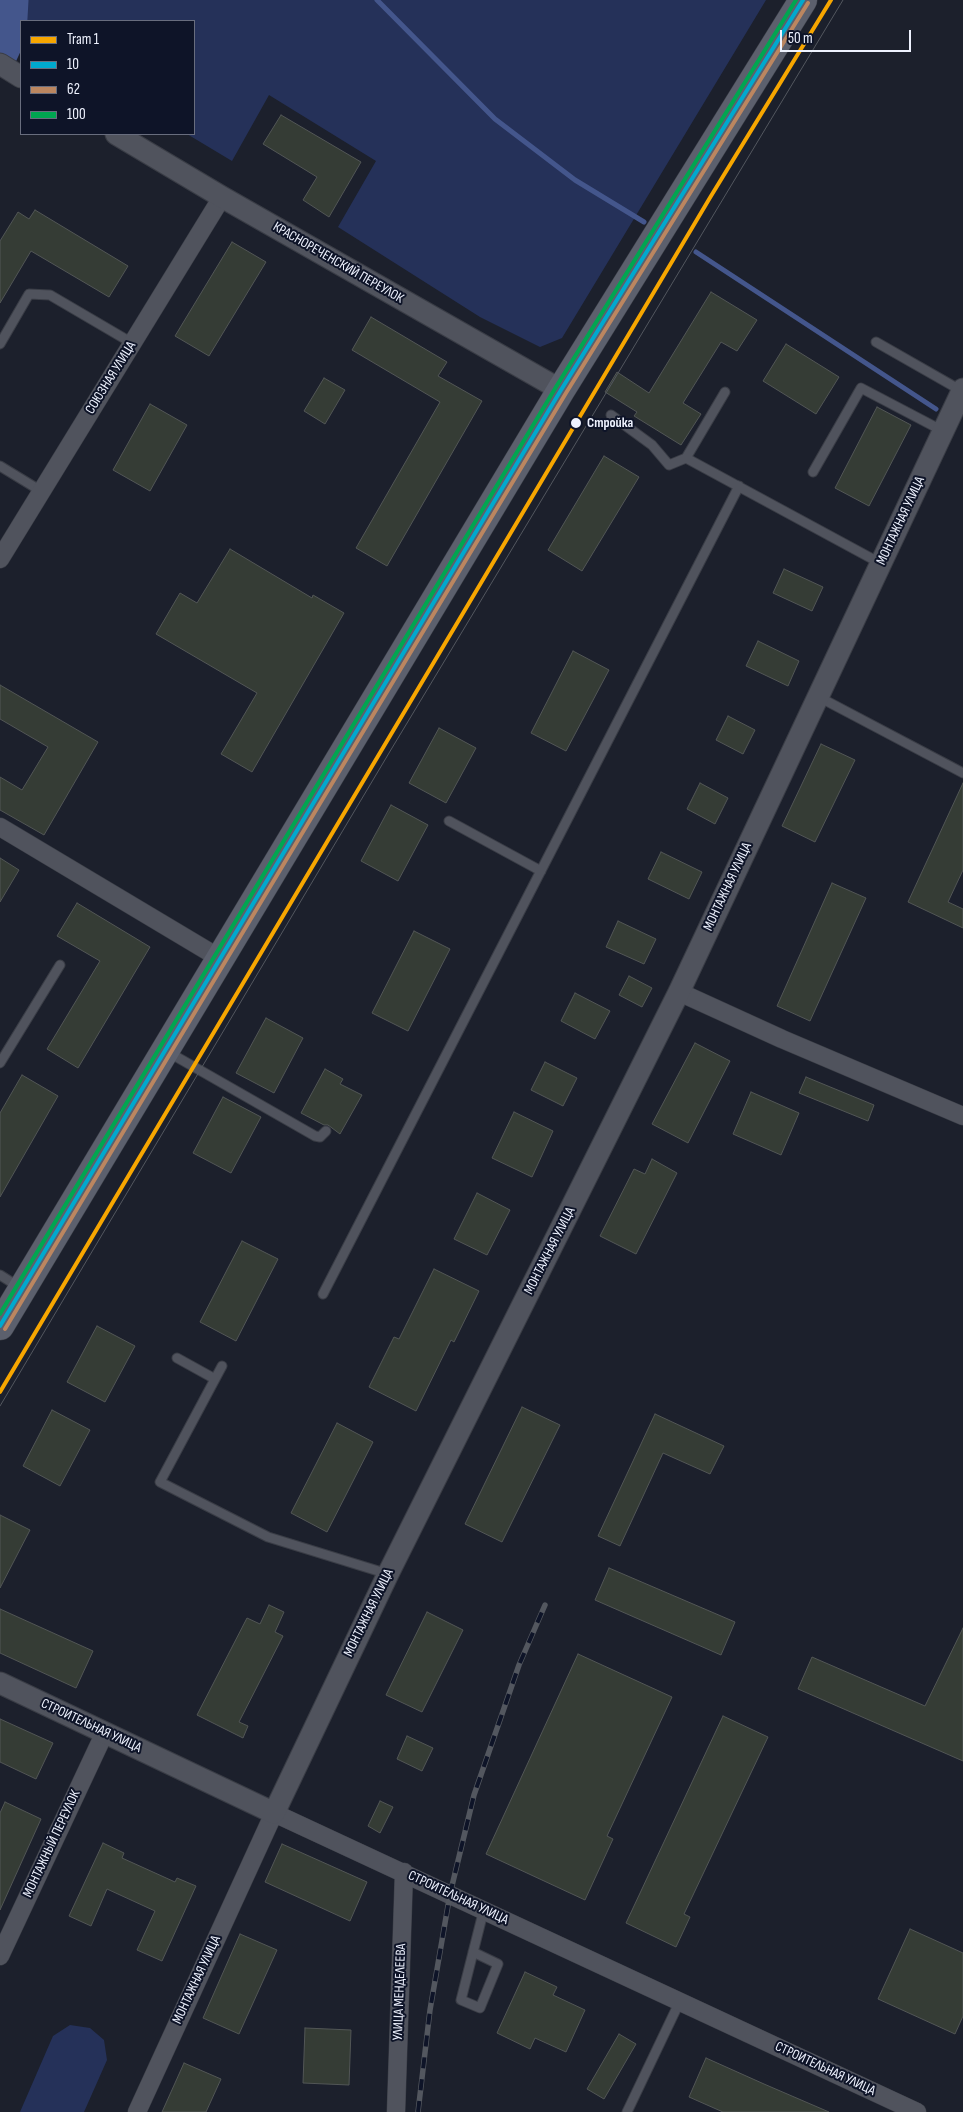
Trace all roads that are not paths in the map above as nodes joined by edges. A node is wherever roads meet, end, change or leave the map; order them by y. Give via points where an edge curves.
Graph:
1 (803, 0) edge
2 (0, 64) edge
3 (20, 76) edge
4 (118, 135) edge
5 (222, 197) junction
6 (876, 342) dead end
7 (132, 343) junction
8 (0, 344) edge
9 (562, 390) junction
10 (963, 390) edge
11 (725, 392) dead end
12 (611, 415) dead end
13 (943, 431) junction
14 (686, 458) junction
15 (0, 466) edge
16 (813, 472) dead end
17 (739, 486) junction
18 (41, 492) junction
19 (0, 559) edge
20 (880, 563) junction
21 (817, 696) junction
22 (963, 773) edge
23 (449, 821) dead end
24 (0, 826) edge
25 (541, 871) junction
26 (221, 959) junction
27 (60, 965) dead end
28 (679, 992) junction
29 (165, 1051) junction
30 (0, 1063) edge
31 (963, 1116) edge
32 (326, 1131) dead end
33 (11, 1282) edge
34 (323, 1294) dead end
35 (0, 1326) edge
36 (177, 1358) dead end
37 (222, 1366) dead end
38 (215, 1379) junction
39 (388, 1574) junction
40 (0, 1683) edge
41 (105, 1732) junction
42 (274, 1813) junction
43 (404, 1872) junction
44 (484, 1909) junction
45 (473, 1952) junction
46 (0, 1956) edge
47 (680, 2002) junction
48 (894, 2107) edge
49 (137, 2112) edge
50 (396, 2112) edge
51 (627, 2112) edge
52 (916, 2112) edge

1 - 9 main road
2 - 3 street
4 - 5 street, КРАСНОРЕЧЕНСКИЙ ПЕРЕУЛОК
5 - 7 street, СОЮЗНАЯ УЛИЦА
5 - 9 street, КРАСНОРЕЧЕНСКИЙ ПЕРЕУЛОК
6 - 10 lane
7 - 8 lane via 50,295 29,294
7 - 18 street, СОЮЗНАЯ УЛИЦА
9 - 26 main road
10 - 13 street, МОНТАЖНАЯ УЛИЦА
11 - 14 lane
12 - 14 lane via 652,445 669,465
13 - 16 lane via 861,388
13 - 20 street, МОНТАЖНАЯ УЛИЦА
14 - 17 lane
15 - 18 lane
17 - 20 lane
17 - 25 lane
18 - 19 street, СОЮЗНАЯ УЛИЦА
20 - 21 street, МОНТАЖНАЯ УЛИЦА
21 - 22 lane
21 - 28 street, МОНТАЖНАЯ УЛИЦА
23 - 25 lane
24 - 26 street
25 - 34 lane
26 - 29 main road
27 - 30 lane
28 - 31 street
28 - 39 street, МОНТАЖНАЯ УЛИЦА
29 - 32 lane via 315,1136 320,1138
29 - 33 main road
33 - 35 main road
36 - 38 lane
37 - 38 lane
38 - 39 lane via 160,1482 268,1537
39 - 42 street, МОНТАЖНАЯ УЛИЦА
40 - 41 street, СТРОИТЕЛЬНАЯ УЛИЦА
41 - 42 street, СТРОИТЕЛЬНАЯ УЛИЦА
41 - 46 street, МОНТАЖНЫЙ ПЕРЕУЛОК
42 - 43 street, СТРОИТЕЛЬНАЯ УЛИЦА
42 - 49 street, МОНТАЖНАЯ УЛИЦА
43 - 44 street, СТРОИТЕЛЬНАЯ УЛИЦА
43 - 50 street, УЛИЦА МЕНДЕЛЕЕВА
44 - 45 lane
44 - 47 street, СТРОИТЕЛЬНАЯ УЛИЦА
45 - 45 lane via 461,2000 480,2008 498,1964
47 - 48 street, СТРОИТЕЛЬНАЯ УЛИЦА
47 - 51 lane
48 - 52 street, СТРОИТЕЛЬНАЯ УЛИЦА

